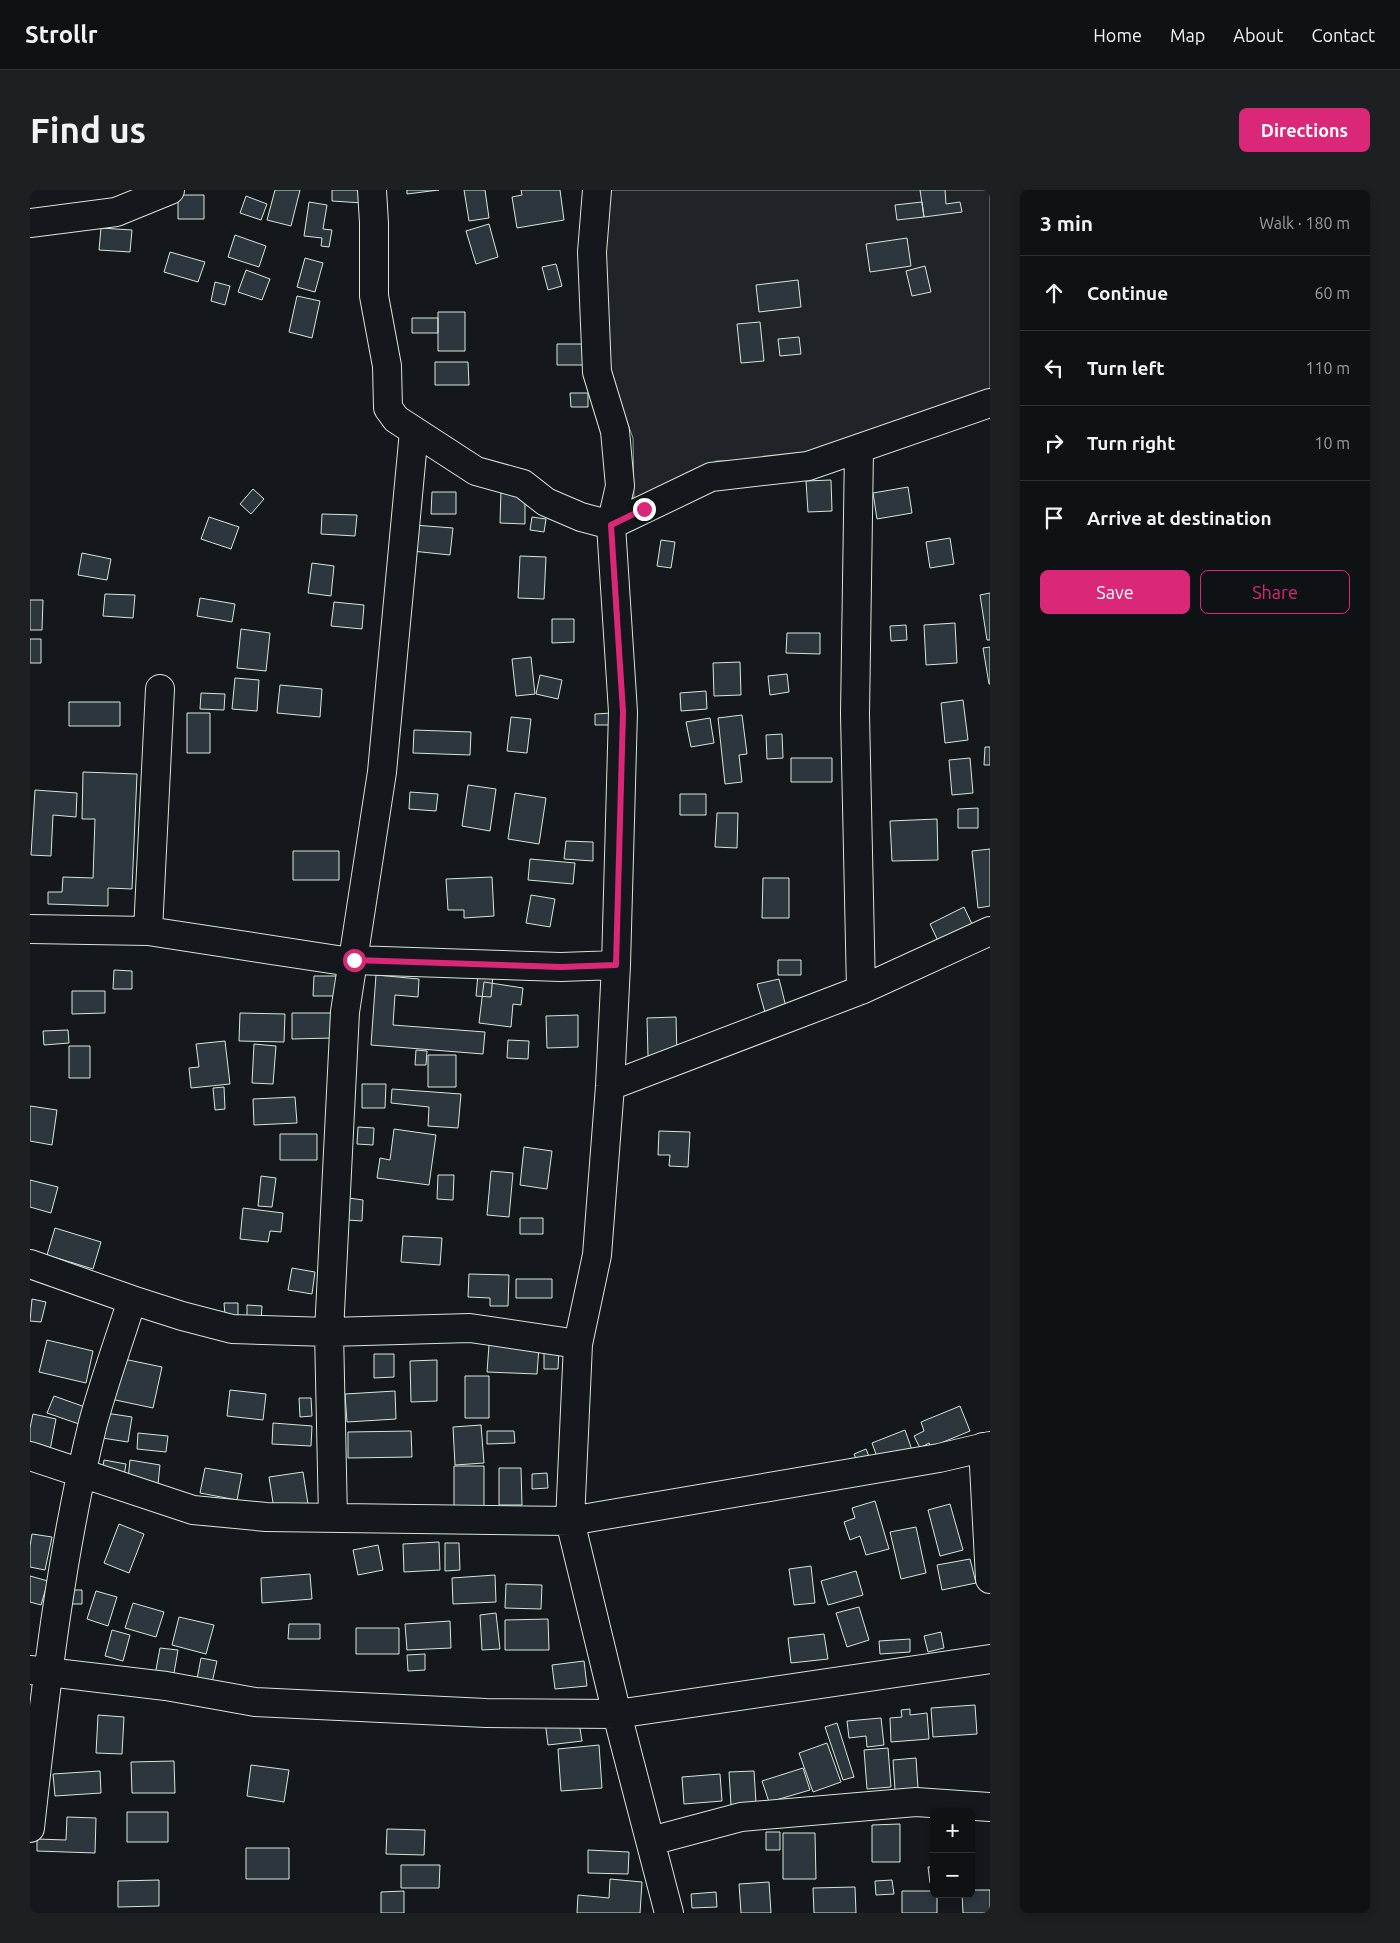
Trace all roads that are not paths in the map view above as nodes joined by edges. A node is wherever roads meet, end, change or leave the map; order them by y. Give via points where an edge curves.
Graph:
1 (170, 190) edge
2 (372, 190) edge
3 (597, 190) edge
4 (30, 223) edge
5 (990, 402) edge
6 (414, 431) junction
7 (859, 450) junction
8 (611, 525) junction
9 (160, 689) dead end
10 (30, 929) edge
11 (148, 931) junction
12 (990, 931) edge
13 (354, 960) junction
14 (616, 965) junction
15 (861, 990) junction
16 (610, 1086) junction
17 (30, 1264) edge
18 (132, 1300) junction
19 (329, 1332) junction
20 (578, 1344) junction
21 (986, 1447) edge
22 (30, 1456) edge
23 (83, 1474) junction
24 (333, 1518) junction
25 (570, 1521) junction
26 (990, 1578) edge
27 (990, 1659) edge
28 (39, 1671) edge
29 (617, 1714) junction
30 (990, 1807) edge
31 (30, 1828) edge
32 (651, 1841) junction
33 (669, 1913) edge

1 - 4 street via 116,212
2 - 6 street via 374,296 387,366 388,408 396,419
3 - 8 street via 592,252 597,372 615,431 620,486
5 - 7 street
6 - 8 street via 476,471 523,484 546,502
6 - 13 street via 382,772
7 - 8 street via 808,466 712,477
7 - 15 street via 855,714
8 - 14 street via 623,712
9 - 11 street
10 - 11 street
11 - 13 street
12 - 15 street
13 - 14 street via 561,967
13 - 19 street via 345,1012
14 - 16 street
15 - 16 street
16 - 20 street via 597,1255
17 - 18 street
18 - 19 street via 232,1329
18 - 23 street via 93,1422
19 - 20 street via 470,1328
19 - 24 street
20 - 25 street
21 - 25 street via 939,1458
21 - 26 street
22 - 23 street
23 - 24 street via 193,1510
23 - 28 street
24 - 25 street
25 - 29 street
27 - 29 street
28 - 29 street via 166,1686 255,1702 486,1713
28 - 31 street
29 - 32 street
30 - 32 street via 916,1802 741,1816
32 - 33 street

